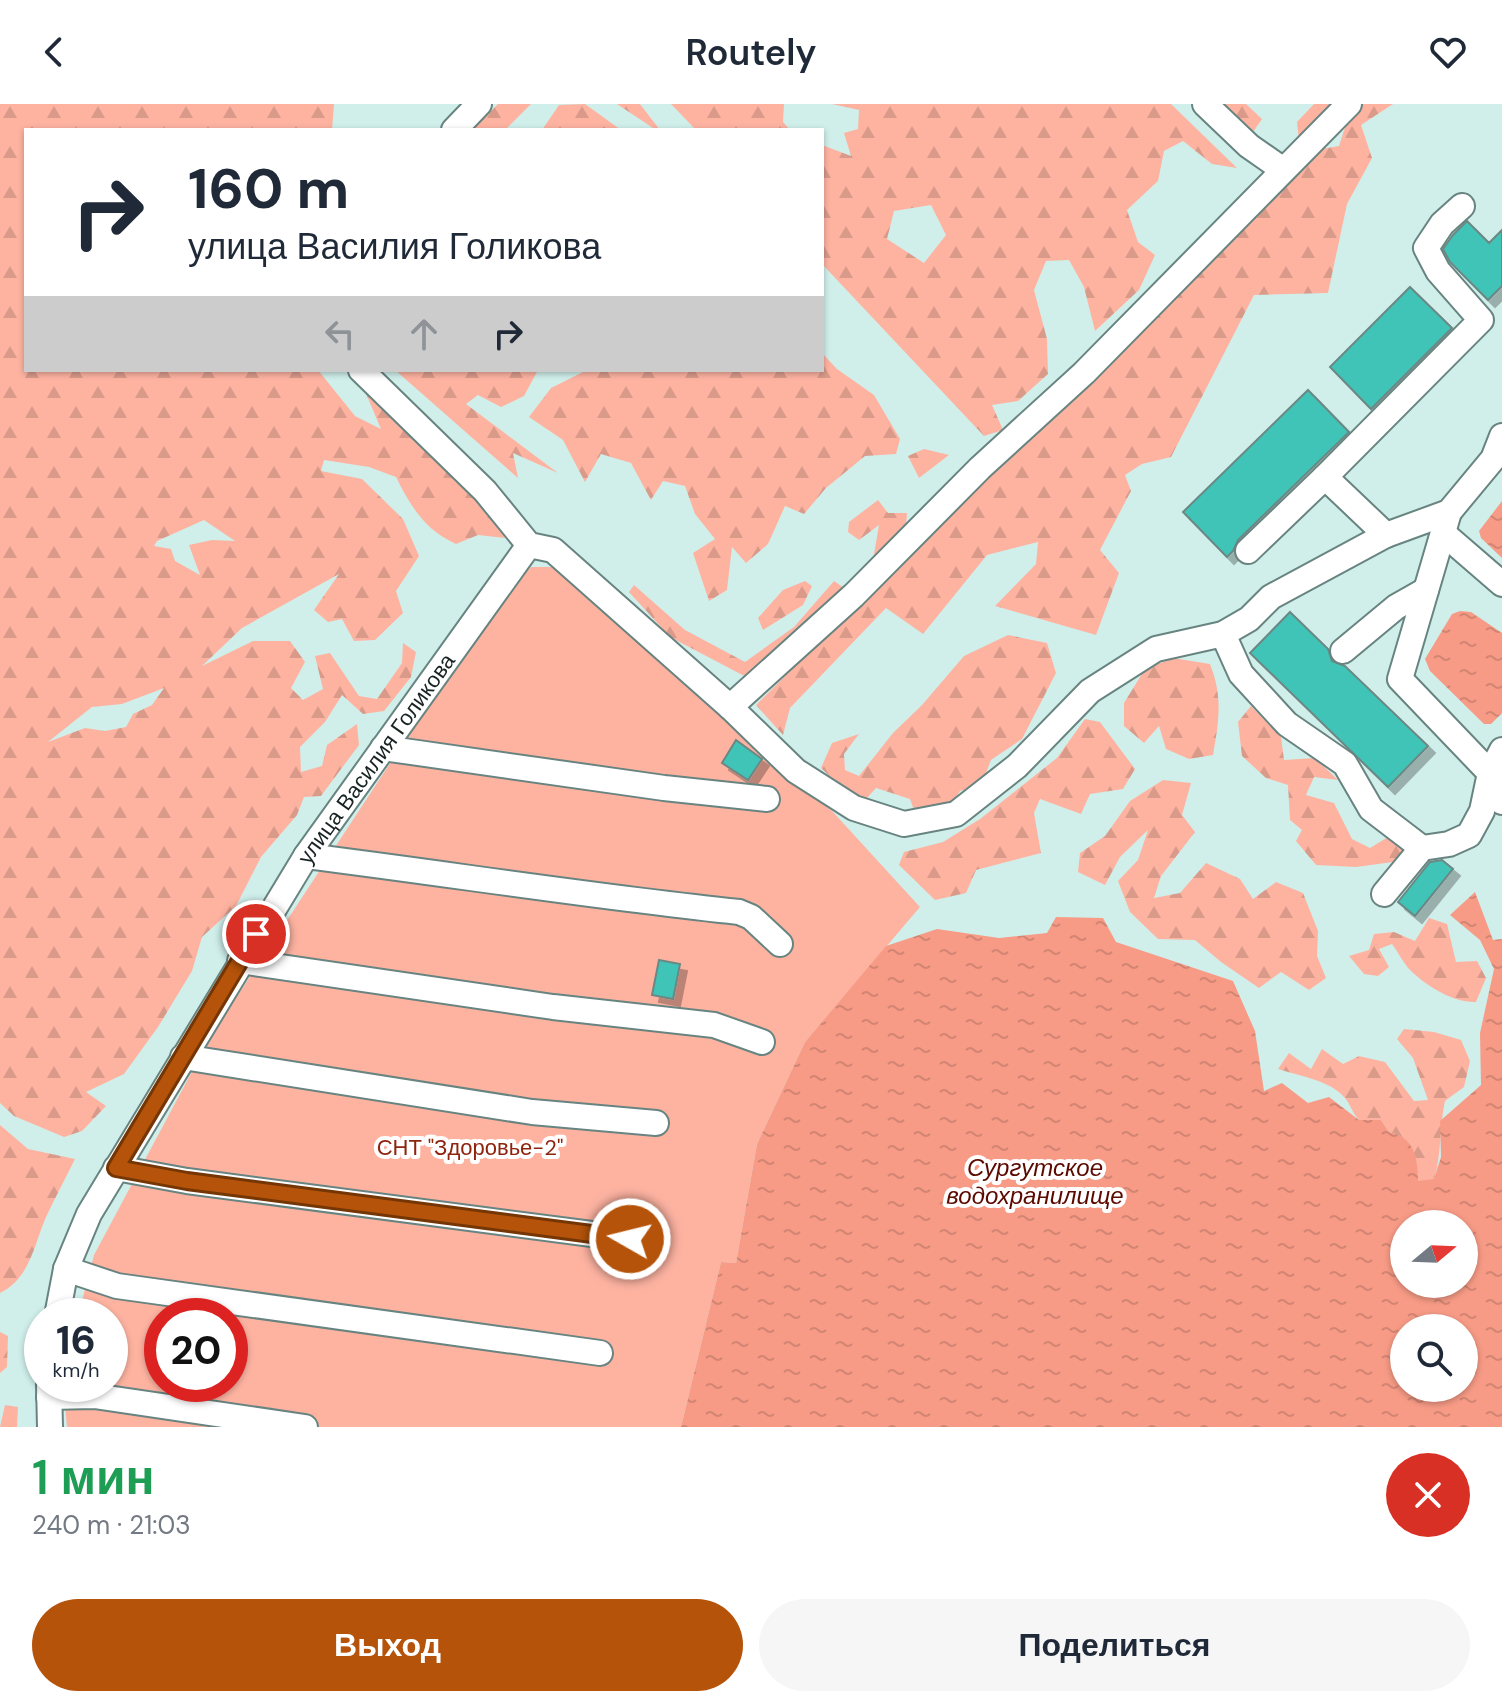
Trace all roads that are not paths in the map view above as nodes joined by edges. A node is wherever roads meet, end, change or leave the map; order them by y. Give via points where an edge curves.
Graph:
1 (479, 104) edge
2 (1205, 104) edge
3 (1349, 104) edge
4 (456, 128) edge
5 (1282, 169) junction
6 (1462, 206) dead end
7 (363, 372) edge
8 (1502, 436) edge
9 (1325, 477) junction
10 (1446, 523) junction
11 (1386, 535) junction
12 (529, 545) junction
13 (1248, 551) dead end
14 (1502, 584) edge
15 (1426, 590) junction
16 (1223, 634) junction
17 (1343, 651) dead end
18 (730, 707) junction
19 (383, 748) junction
20 (1502, 750) edge
21 (1490, 773) junction
22 (767, 799) dead end
23 (1502, 802) edge
24 (1422, 848) junction
25 (306, 856) junction
26 (1384, 894) dead end
27 (780, 944) dead end
28 (240, 961) junction
29 (762, 1042) dead end
30 (183, 1057) junction
31 (656, 1123) dead end
32 (116, 1168) junction
33 (630, 1239) dead end
34 (66, 1269) junction
35 (60, 1298) edge
36 (600, 1353) dead end
37 (128, 1401) edge
38 (49, 1402) edge
39 (50, 1427) edge
40 (305, 1427) edge

1 - 4 street
2 - 5 street
3 - 5 street
5 - 18 street via 1084,373
6 - 9 street via 1426,248 1438,271 1481,320
7 - 12 street via 485,491
8 - 10 street via 1493,459
9 - 11 street
9 - 13 street
10 - 11 street
10 - 14 street
10 - 15 street
11 - 16 street via 1271,597
12 - 18 street via 553,550
12 - 19 street, улица Василия Голикова
15 - 17 street via 1396,607
15 - 21 street via 1400,679
16 - 18 street via 1156,649 1090,691 1017,766 956,814 904,824 854,808 796,771
16 - 24 street via 1241,674 1287,724 1345,764 1371,809
19 - 22 street
19 - 25 street, улица Василия Голикова
20 - 21 street
21 - 23 street
21 - 24 street via 1482,811 1469,835
24 - 26 street
25 - 27 street via 739,912
25 - 28 street, улица Василия Голикова
28 - 29 street via 714,1025
28 - 30 street, улица Василия Голикова
30 - 31 street via 532,1112
30 - 32 street, улица Василия Голикова
32 - 33 street
32 - 34 street, улица Василия Голикова
34 - 35 street, улица Василия Голикова
34 - 36 street via 117,1286
37 - 40 street
38 - 39 street

